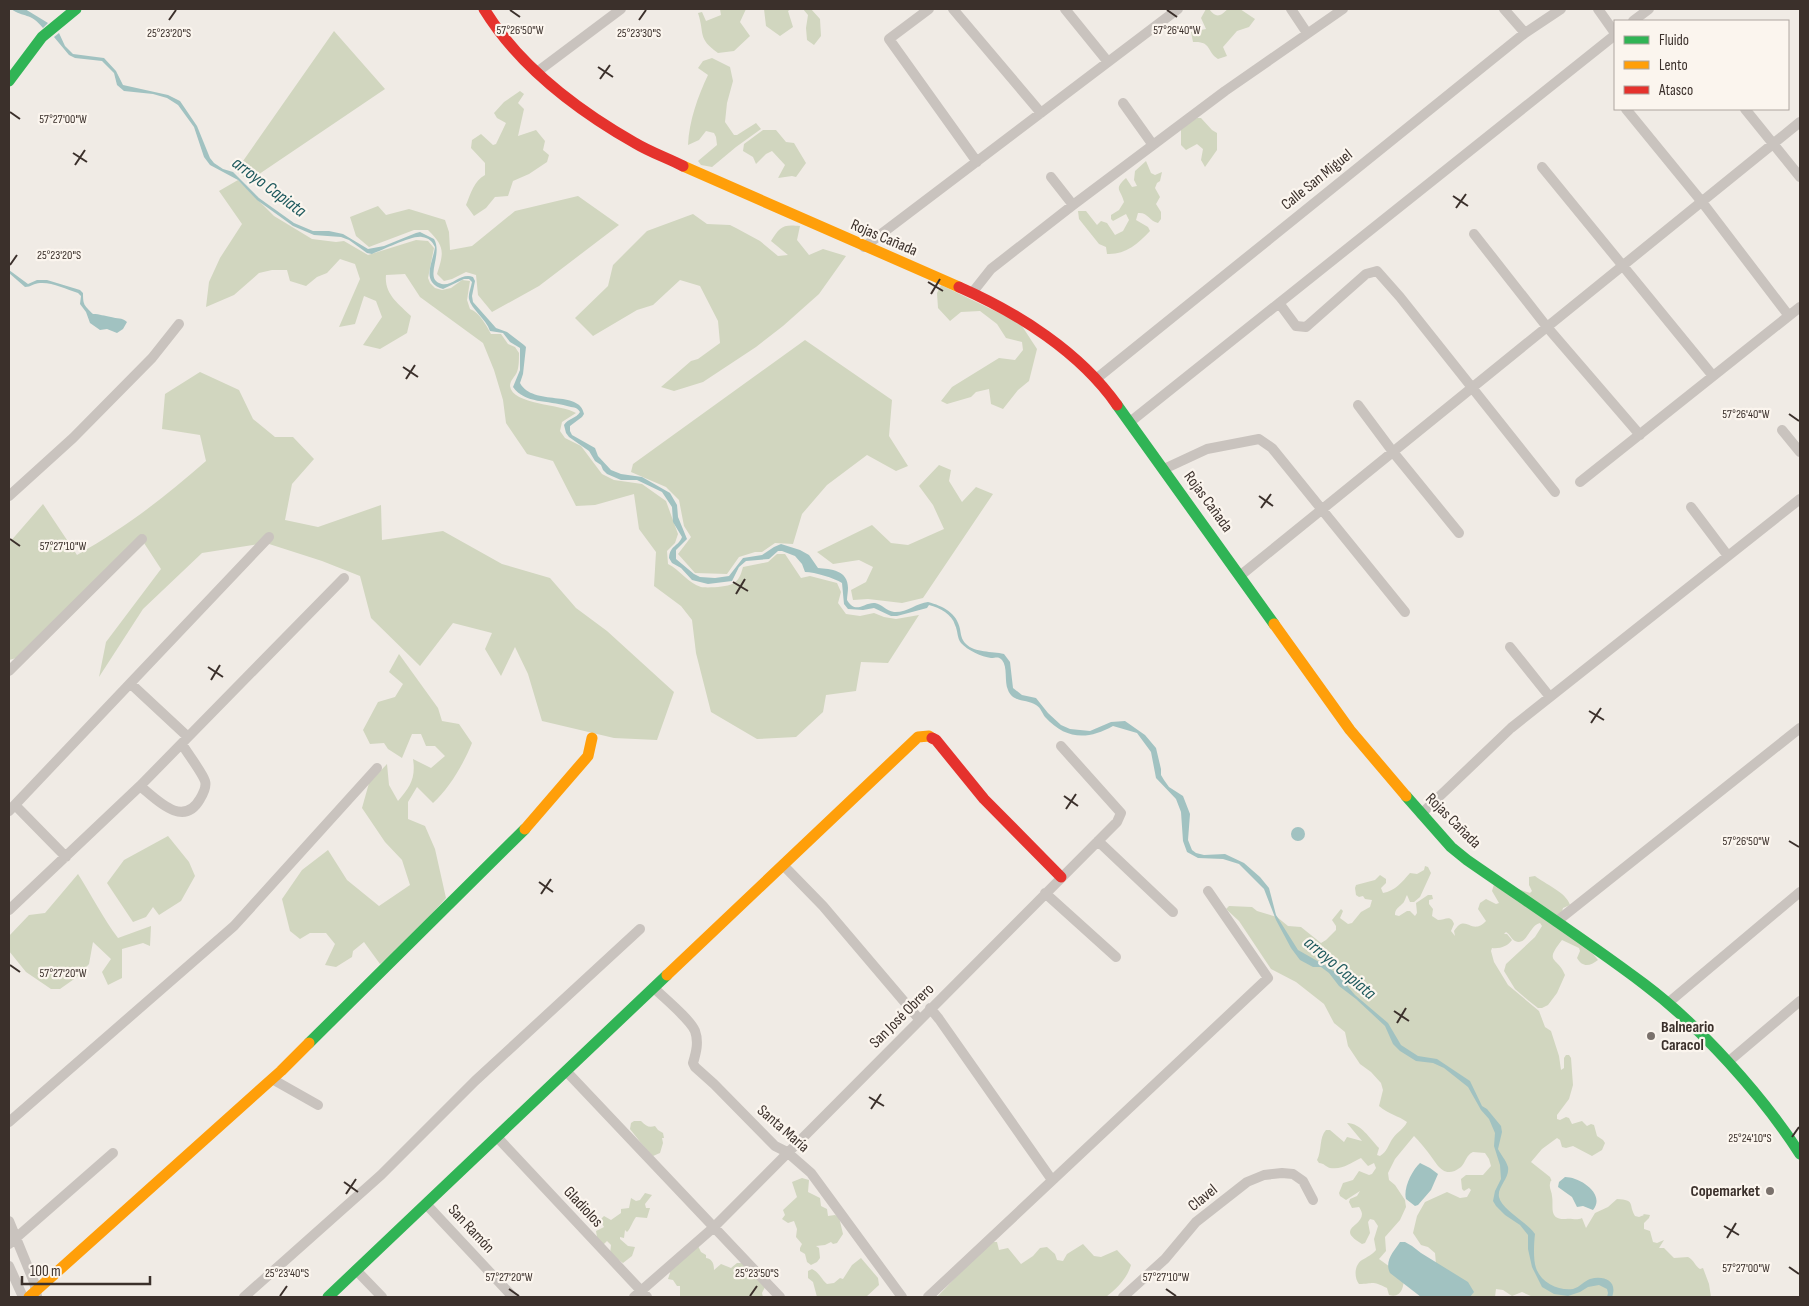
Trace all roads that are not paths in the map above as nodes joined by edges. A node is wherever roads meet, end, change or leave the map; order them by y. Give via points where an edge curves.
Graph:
1 (76, 9) edge
2 (484, 9) edge
3 (621, 9) edge
4 (929, 9) edge
5 (953, 9) edge
6 (1065, 9) edge
7 (1178, 9) edge
8 (1291, 9) edge
9 (1343, 9) edge
10 (1504, 9) edge
11 (1560, 9) edge
12 (1598, 9) edge
13 (1649, 9) edge
14 (1634, 20) edge
15 (1307, 33) junction
16 (1525, 33) junction
17 (1614, 33) edge
18 (1614, 35) edge
19 (1108, 62) junction
20 (537, 72) junction
21 (9, 81) edge
22 (1123, 103) dead end
23 (1627, 110) edge
24 (1746, 110) edge
25 (1040, 113) junction
26 (1800, 122) edge
27 (1774, 143) junction
28 (1153, 145) junction
29 (976, 162) junction
30 (1542, 167) dead end
31 (1800, 176) edge
32 (1051, 177) dead end
33 (1702, 202) junction
34 (1072, 205) junction
35 (1474, 234) dead end
36 (864, 248) junction
37 (1623, 266) junction
38 (972, 293) junction
39 (1279, 303) junction
40 (1800, 307) edge
41 (1790, 316) junction
42 (179, 324) dead end
43 (1547, 328) junction
44 (1713, 376) junction
45 (1096, 379) junction
46 (1472, 388) junction
47 (1358, 405) dead end
48 (1130, 422) junction
49 (1782, 430) dead end
50 (1640, 435) junction
51 (1393, 452) junction
52 (1800, 452) edge
53 (1164, 469) junction
54 (1580, 482) dead end
55 (1555, 492) dead end
56 (9, 496) edge
57 (1800, 499) edge
58 (1691, 507) dead end
59 (1321, 510) junction
60 (1459, 533) dead end
61 (269, 537) dead end
62 (142, 539) dead end
63 (1728, 556) junction
64 (1241, 575) junction
65 (344, 578) dead end
66 (1405, 612) dead end
67 (1510, 647) dead end
68 (9, 670) edge
69 (131, 684) junction
70 (1550, 697) junction
71 (1800, 728) edge
72 (592, 738) dead end
73 (185, 741) junction
74 (1061, 746) dead end
75 (377, 768) dead end
76 (140, 786) junction
77 (12, 808) edge
78 (1421, 814) junction
79 (1098, 840) junction
80 (66, 856) junction
81 (783, 865) junction
82 (1061, 877) junction
83 (1208, 891) dead end
84 (1800, 892) edge
85 (1045, 893) junction
86 (9, 910) edge
87 (1173, 912) dead end
88 (1556, 922) junction
89 (640, 929) dead end
90 (1116, 957) dead end
91 (654, 988) junction
92 (1800, 1001) edge
93 (1668, 1003) junction
94 (930, 1008) junction
95 (919, 1019) junction
96 (1728, 1062) junction
97 (566, 1071) junction
98 (272, 1079) junction
99 (318, 1105) dead end
100 (9, 1122) edge
101 (496, 1137) junction
102 (1798, 1146) edge
103 (787, 1152) junction
104 (113, 1153) dead end
105 (1052, 1180) junction
106 (1313, 1200) dead end
107 (426, 1204) junction
108 (9, 1221) edge
109 (713, 1228) junction
110 (12, 1241) edge
111 (9, 1266) edge
112 (356, 1270) junction
113 (34, 1295) edge
114 (640, 1295) edge
115 (23, 1297) edge
116 (244, 1297) edge
117 (328, 1297) edge
118 (382, 1297) edge
119 (513, 1297) edge
120 (780, 1297) edge
121 (902, 1297) edge
122 (928, 1297) edge
123 (1123, 1297) edge

1 - 21 street via 42,37
2 - 20 street, Rojas Cañada via 506,40
3 - 20 street
4 - 29 street via 889,40
5 - 25 street
6 - 19 street
7 - 19 street
8 - 15 street
9 - 15 street
10 - 16 street
11 - 16 street, Calle San Miguel
12 - 17 street
13 - 14 street
15 - 28 street
16 - 45 street, Calle San Miguel
18 - 39 street
19 - 25 street
20 - 36 street, Rojas Cañada via 572,103 635,143
22 - 28 street
23 - 33 street
24 - 27 street
25 - 29 street
26 - 27 street
27 - 31 street
27 - 33 street
28 - 34 street
29 - 36 street
30 - 37 street
32 - 34 street
33 - 37 street
33 - 41 street
34 - 38 street via 991,269
35 - 43 street
36 - 38 street, Rojas Cañada
37 - 43 street
37 - 44 street
38 - 45 street, Rojas Cañada via 1047,337 1078,360
39 - 46 street via 1296,326 1306,326 1366,274 1377,271
39 - 48 street
40 - 41 street
41 - 44 street
42 - 56 street via 152,358 73,438
43 - 46 street
43 - 50 street
44 - 50 street
45 - 48 street, Rojas Cañada
46 - 51 street
46 - 55 street
47 - 51 street
48 - 53 street, Rojas Cañada
49 - 52 street
50 - 54 street
51 - 59 street
51 - 60 street
53 - 59 street via 1207,449 1259,439 1272,448
53 - 64 street, Rojas Cañada
57 - 63 street
58 - 63 street
59 - 64 street
59 - 66 street
61 - 69 street
62 - 68 street
63 - 70 street
64 - 78 street, Rojas Cañada via 1350,730
65 - 73 street
67 - 70 street
69 - 73 street
69 - 77 street
70 - 78 street via 1511,728
71 - 88 street
72 - 98 street via 588,756 515,840
73 - 76 street
73 - 76 street via 205,781 205,790 192,809 182,812 169,810
74 - 79 street, San José Obrero via 1121,813
75 - 100 street via 234,926
76 - 80 street
77 - 80 street
78 - 88 street, Rojas Cañada via 1456,851
79 - 82 street, San José Obrero
79 - 87 street
80 - 86 street
81 - 82 street via 918,737 929,736 936,740 984,799
81 - 91 street
81 - 95 street via 823,906
82 - 85 street, San José Obrero
83 - 105 street via 1268,978
84 - 93 street
85 - 90 street
85 - 94 street, San José Obrero
88 - 93 street, Rojas Cañada
89 - 116 street via 475,1081 381,1175
91 - 97 street
91 - 103 street, Santa María via 695,1032 695,1067 775,1146
92 - 96 street
93 - 96 street, Rojas Cañada
94 - 95 street, San José Obrero
94 - 105 street
95 - 103 street, San José Obrero
96 - 102 street, Rojas Cañada
97 - 101 street
97 - 109 street
98 - 99 street
98 - 113 street
101 - 107 street
101 - 114 street, Gladiolos
103 - 109 street, San José Obrero
103 - 121 street, Santa María via 811,1173
104 - 110 street
105 - 122 street
106 - 123 street, Clavel via 1303,1181 1293,1174 1264,1175 1247,1182 1196,1222 1165,1259
107 - 112 street
107 - 119 street, San Ramón
108 - 110 street
109 - 114 street, San José Obrero
109 - 120 street
110 - 113 street
111 - 115 street
112 - 117 street
112 - 118 street

